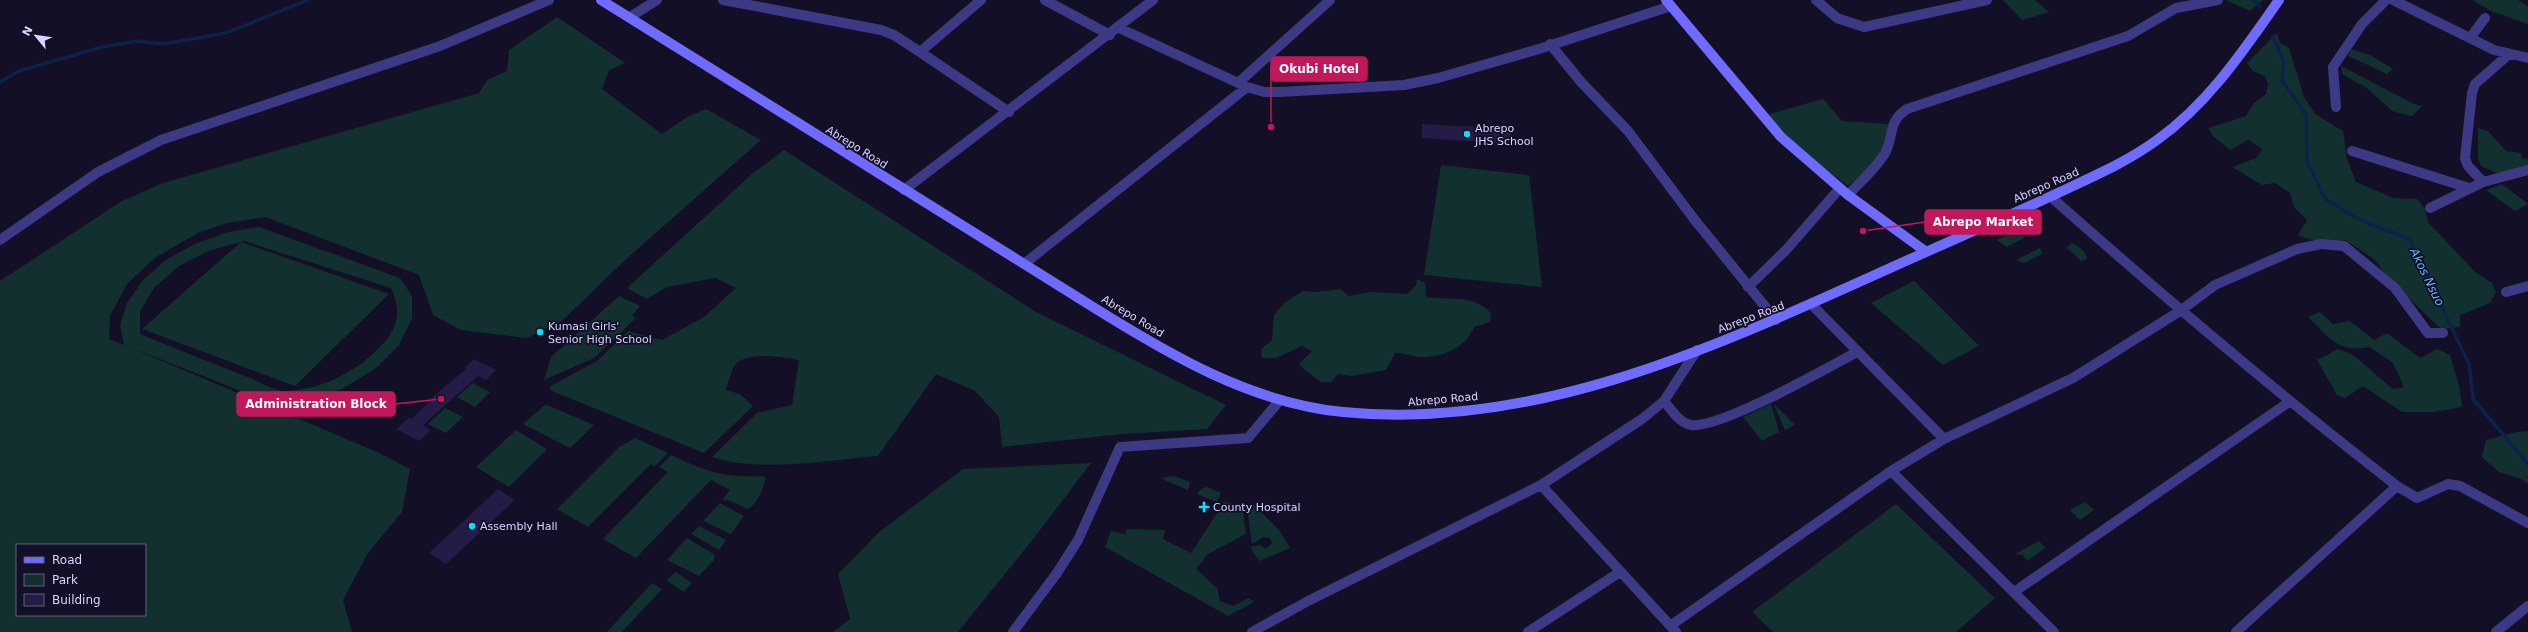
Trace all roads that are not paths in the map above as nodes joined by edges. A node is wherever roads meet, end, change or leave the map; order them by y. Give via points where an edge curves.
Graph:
1 (549, 0) edge
2 (601, 0) edge
3 (657, 0) edge
4 (723, 0) edge
5 (981, 0) edge
6 (1045, 0) edge
7 (1153, 0) edge
8 (1330, 0) edge
9 (1816, 0) edge
10 (1987, 0) edge
11 (2218, 0) edge
12 (2279, 0) edge
13 (2386, 0) edge
14 (2393, 0) edge
15 (1669, 3) edge
16 (630, 17) junction
17 (2485, 18) dead end
18 (1119, 28) junction
19 (1110, 35) junction
20 (2470, 38) junction
21 (1550, 44) junction
22 (920, 52) junction
23 (2508, 56) junction
24 (2528, 58) edge
25 (1242, 85) junction
26 (2336, 107) dead end
27 (1009, 112) junction
28 (2352, 151) dead end
29 (2528, 170) edge
30 (2483, 182) junction
31 (1840, 188) junction
32 (2469, 188) junction
33 (904, 190) junction
34 (1848, 195) junction
35 (2051, 197) junction
36 (2430, 208) dead end
37 (0, 240) edge
38 (1925, 251) junction
39 (1024, 264) junction
40 (2528, 286) edge
41 (1748, 287) junction
42 (2506, 292) dead end
43 (1812, 305) junction
44 (2180, 311) junction
45 (1776, 320) junction
46 (2443, 333) dead end
47 (1697, 350) junction
48 (1856, 352) junction
49 (1280, 400) junction
50 (1664, 401) junction
51 (2289, 402) junction
52 (1944, 439) junction
53 (1891, 471) junction
54 (1541, 485) junction
55 (2397, 486) junction
56 (2528, 523) edge
57 (1620, 572) junction
58 (2014, 592) junction
59 (2528, 606) edge
60 (1673, 629) edge
61 (1013, 632) edge
62 (1252, 632) edge
63 (1528, 632) edge
64 (2054, 632) edge
65 (2236, 632) edge
66 (2496, 632) edge

1 - 37 street via 440,46 154,143 98,172
2 - 16 main road, Abrepo Road
3 - 16 street
4 - 22 street via 881,30 894,35
5 - 22 street
6 - 19 street
7 - 18 street
8 - 25 street
9 - 10 street via 1832,16 1848,25 1864,27
11 - 34 street via 2176,8 2128,36 1907,109 1896,115 1891,124 1884,153
12 - 35 main road, Abrepo Road via 2252,39 2185,118 2164,136 2124,162
13 - 26 street via 2362,24 2333,67
14 - 20 street
15 - 21 street
15 - 31 main road via 1781,137
16 - 33 main road, Abrepo Road
17 - 20 street
18 - 19 street
18 - 25 street
19 - 27 street
20 - 23 street
21 - 25 street via 1404,85 1264,92
21 - 41 street via 1628,131
22 - 27 street
23 - 24 street
23 - 30 street via 2475,84 2472,93 2465,158 2468,166
25 - 39 street
27 - 33 street
28 - 32 street
29 - 30 street
30 - 32 street
31 - 34 main road
31 - 41 street via 1786,250
32 - 36 street
33 - 39 main road, Abrepo Road
34 - 38 main road
35 - 38 main road, Abrepo Road
35 - 44 street
38 - 43 main road, Abrepo Road
39 - 49 main road, Abrepo Road via 1221,379
40 - 42 street
41 - 45 street
43 - 45 main road, Abrepo Road
43 - 48 street
44 - 46 street via 2215,286 2252,268 2298,249 2336,244 2344,246 2358,256 2395,288 2428,333
44 - 51 street
44 - 52 street via 2073,378
45 - 47 main road, Abrepo Road
47 - 49 main road, Abrepo Road via 1561,396 1473,409 1387,414 1338,412
47 - 50 street
48 - 50 street via 1795,385 1703,426 1682,421
48 - 52 street
49 - 61 street via 1248,438 1120,447 1078,540
50 - 54 street via 1642,419
51 - 55 street
51 - 58 street
52 - 53 street
53 - 58 street
53 - 60 street
54 - 57 street
54 - 62 street via 1308,601
55 - 56 street via 2417,498 2448,484 2460,486
55 - 65 street
57 - 60 street
57 - 63 street
58 - 64 street
59 - 66 street

